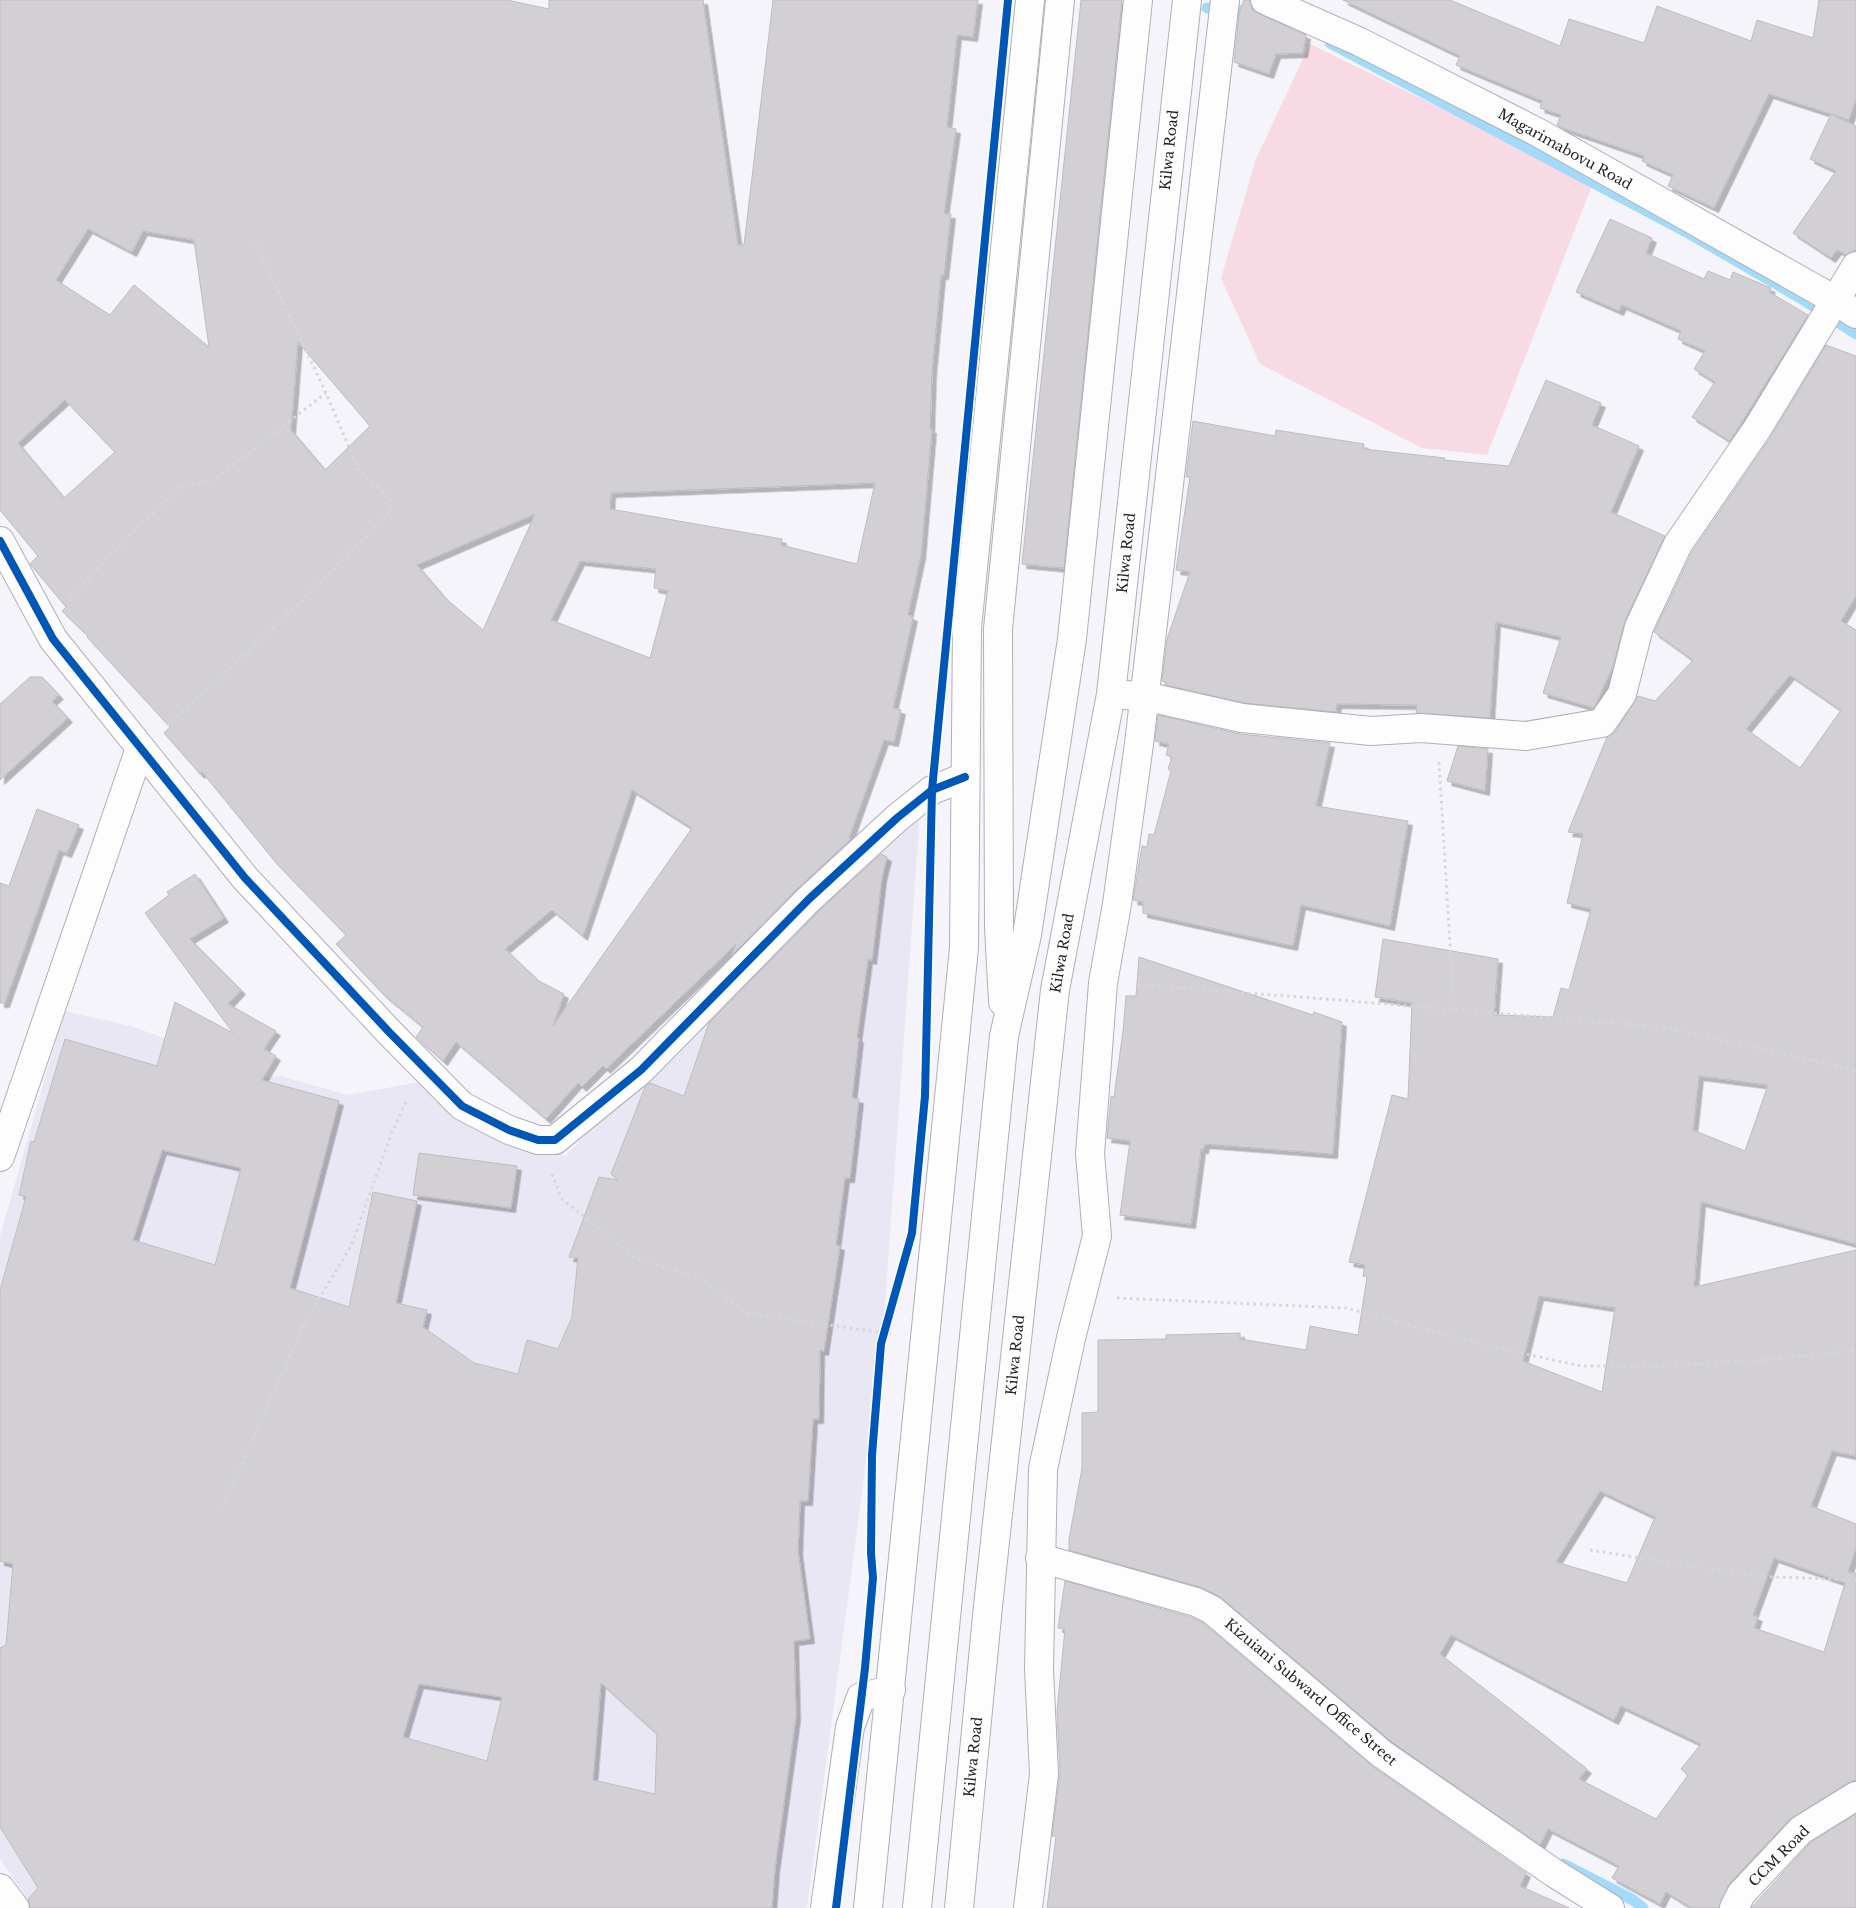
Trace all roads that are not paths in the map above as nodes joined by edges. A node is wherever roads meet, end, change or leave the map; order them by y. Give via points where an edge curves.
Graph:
1 (1030, 0) edge
2 (1060, 0) edge
3 (1138, 0) edge
4 (1187, 0) edge
5 (1225, 0) edge
6 (1265, 0) edge
7 (1856, 266) edge
8 (1845, 307) edge
9 (0, 541) edge
10 (1111, 694) junction
11 (1144, 696) junction
12 (140, 748) junction
13 (965, 777) junction
14 (1004, 1036) junction
15 (0, 1157) edge
16 (1040, 1558) junction
17 (891, 1690) junction
18 (1856, 1796) edge
19 (0, 1888) edge
20 (15, 1908) edge
21 (825, 1908) edge
22 (868, 1908) edge
23 (917, 1908) edge
24 (959, 1908) edge
25 (1028, 1908) edge
26 (1610, 1908) edge
27 (1734, 1908) edge

1 - 13 main road via 967,628
2 - 14 main road via 998,629 999,928
3 - 14 main road via 1072,640 1027,935
4 - 10 main road, Kilwa Road
5 - 11 main road
6 - 8 main road, Magarimabovu Road via 1360,42 1539,132
7 - 8 main road
8 - 11 main road via 1678,544 1640,627 1622,694 1602,723 1526,736 1421,728 1371,731 1242,718
9 - 12 main road via 44,625
10 - 11 main road
10 - 24 main road, Kilwa Road via 1055,990 989,1596
11 - 16 main road via 1117,904 1103,983 1090,1154 1097,1236 1043,1469
12 - 13 main road via 245,878 462,1106 509,1130 538,1140 556,1140 641,1070 802,906 897,818 932,790
12 - 15 main road
13 - 17 main road via 964,948
14 - 23 main road
16 - 25 main road via 1039,1669 1044,1774
16 - 26 main road, Kizuiani Subward Office Street via 1196,1602 1212,1610 1382,1754
17 - 21 main road via 861,1697 850,1727
17 - 22 main road
18 - 27 main road, CCM Road via 1801,1830 1741,1894
19 - 20 main road

